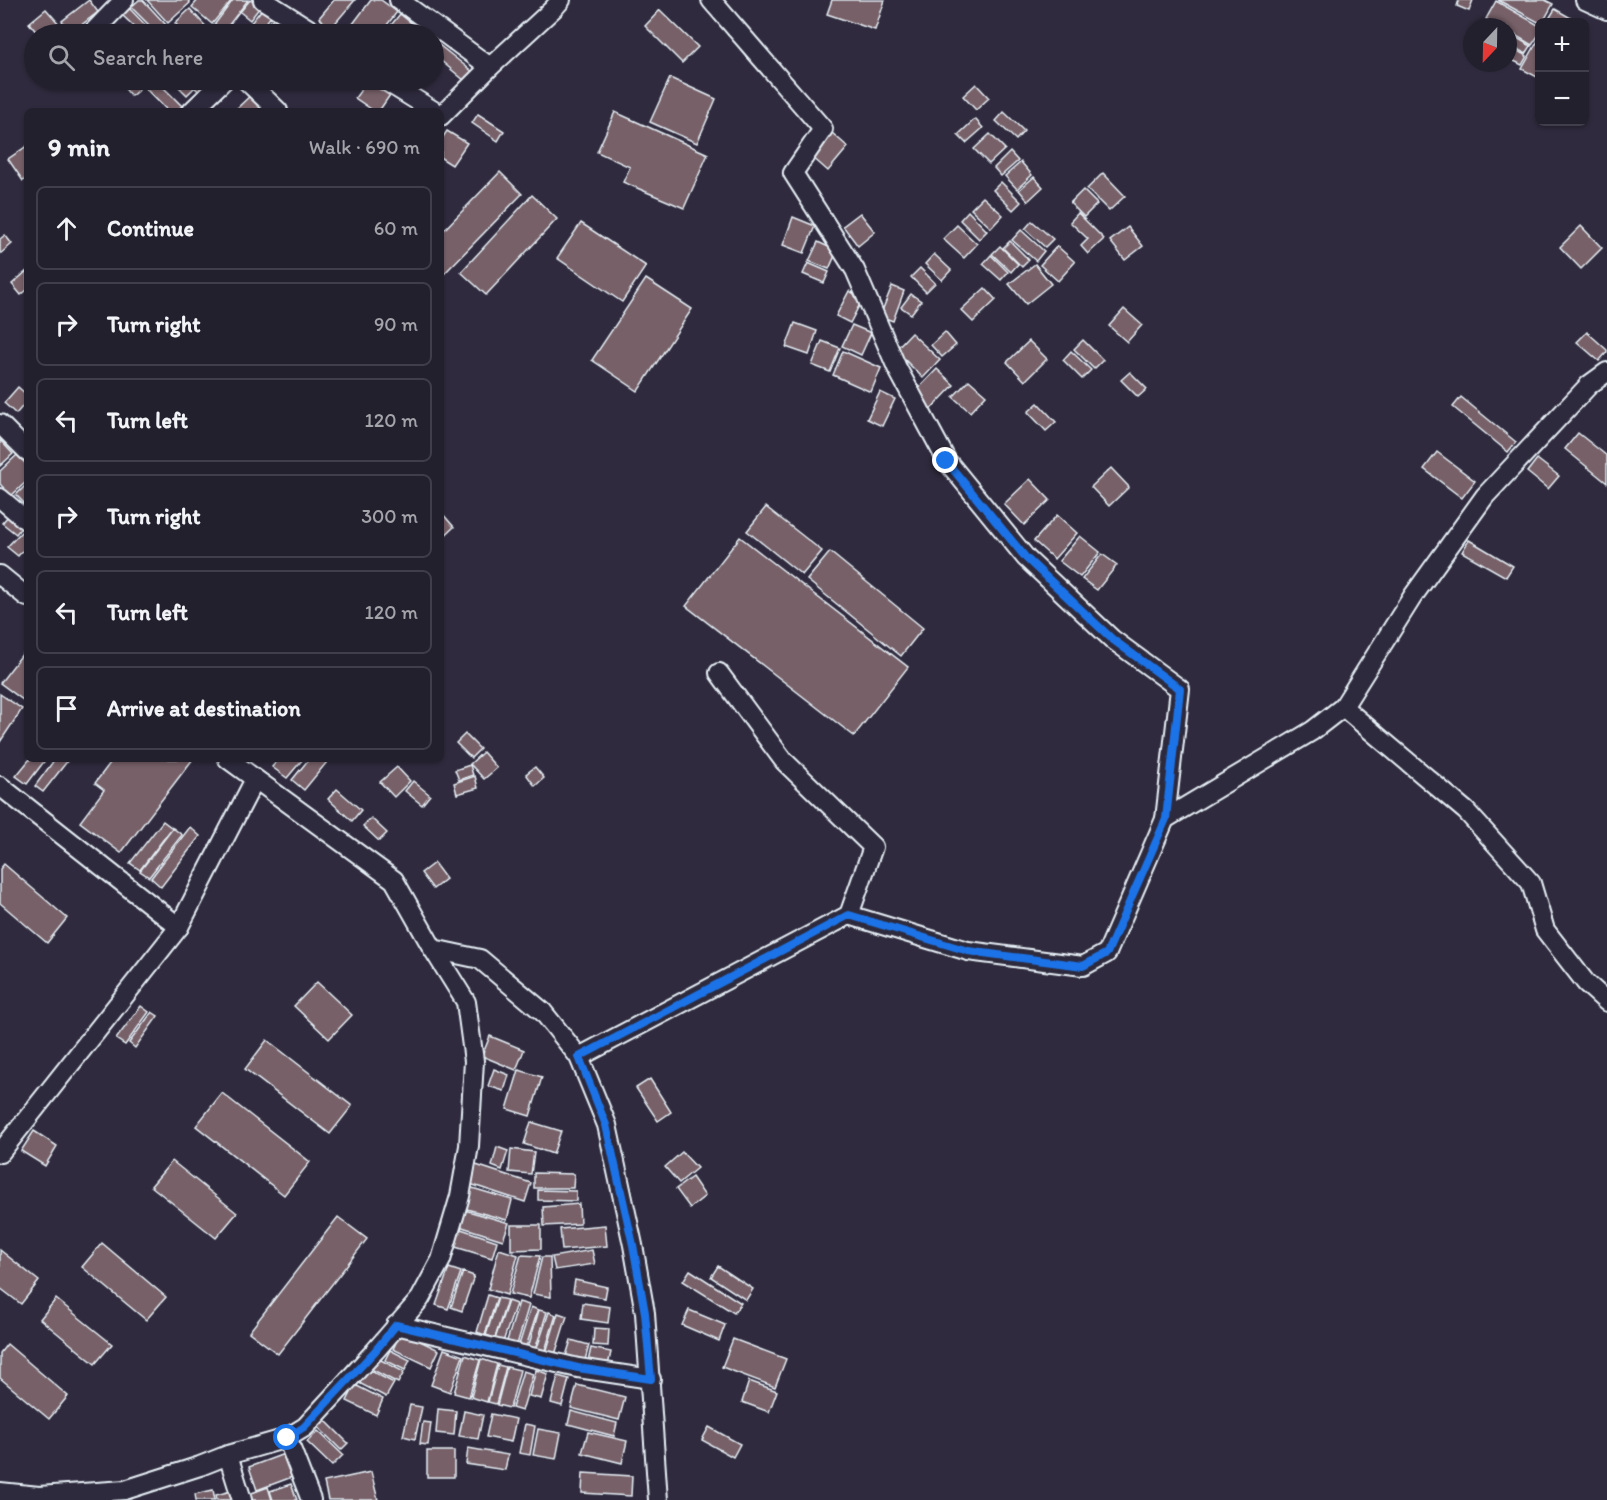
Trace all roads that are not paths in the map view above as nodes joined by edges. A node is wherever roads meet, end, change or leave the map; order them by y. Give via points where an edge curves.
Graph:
1 (124, 0) edge
2 (263, 0) edge
3 (399, 0) edge
4 (711, 0) edge
5 (1585, 0) edge
6 (553, 3) edge
7 (1607, 10) edge
8 (101, 24) edge
9 (300, 24) edge
10 (432, 24) edge
11 (444, 33) edge
12 (490, 67) junction
13 (214, 90) edge
14 (256, 90) edge
15 (400, 90) edge
16 (195, 108) edge
17 (275, 108) edge
18 (429, 108) edge
19 (444, 111) edge
20 (1607, 372) edge
21 (0, 424) edge
22 (24, 448) edge
23 (0, 498) edge
24 (24, 518) edge
25 (0, 575) edge
26 (24, 595) edge
27 (719, 673) dead end
28 (1343, 707) junction
29 (232, 762) edge
30 (255, 779) junction
31 (0, 786) edge
32 (1166, 819) junction
33 (849, 915) junction
34 (179, 927) junction
35 (433, 949) junction
36 (1607, 1002) edge
37 (579, 1057) junction
38 (0, 1153) edge
39 (396, 1325) junction
40 (651, 1379) junction
41 (287, 1438) junction
42 (228, 1455) junction
43 (0, 1492) edge
44 (126, 1495) edge
45 (39, 1498) edge
46 (243, 1500) edge
47 (311, 1500) edge
48 (658, 1500) edge

1 - 8 street
2 - 9 street
3 - 10 street
4 - 32 street via 823,129 793,173 855,270 897,368 946,461 1026,558 1112,639 1180,689
5 - 7 street
6 - 12 street
11 - 12 street
12 - 19 street
13 - 16 street
14 - 17 street
15 - 18 street
20 - 28 street via 1589,385 1485,496 1413,596
21 - 22 street
23 - 24 street
25 - 26 street
27 - 33 street via 784,761 873,847
28 - 32 street via 1312,731
28 - 36 street via 1466,811 1524,875 1531,883 1545,930 1586,983
29 - 30 street
30 - 34 street
30 - 35 street via 394,880
31 - 34 street
32 - 33 street via 1107,953 1083,966 968,951
33 - 37 street
34 - 38 street
35 - 37 street via 480,959 543,1012
35 - 39 street via 466,1002 474,1061 468,1146 460,1196 441,1260 420,1299
37 - 40 street via 606,1125 633,1245
39 - 40 street via 578,1368
39 - 41 street via 304,1427
40 - 48 street
41 - 42 street
41 - 47 street
42 - 44 street
42 - 46 street
43 - 45 street
44 - 45 street

